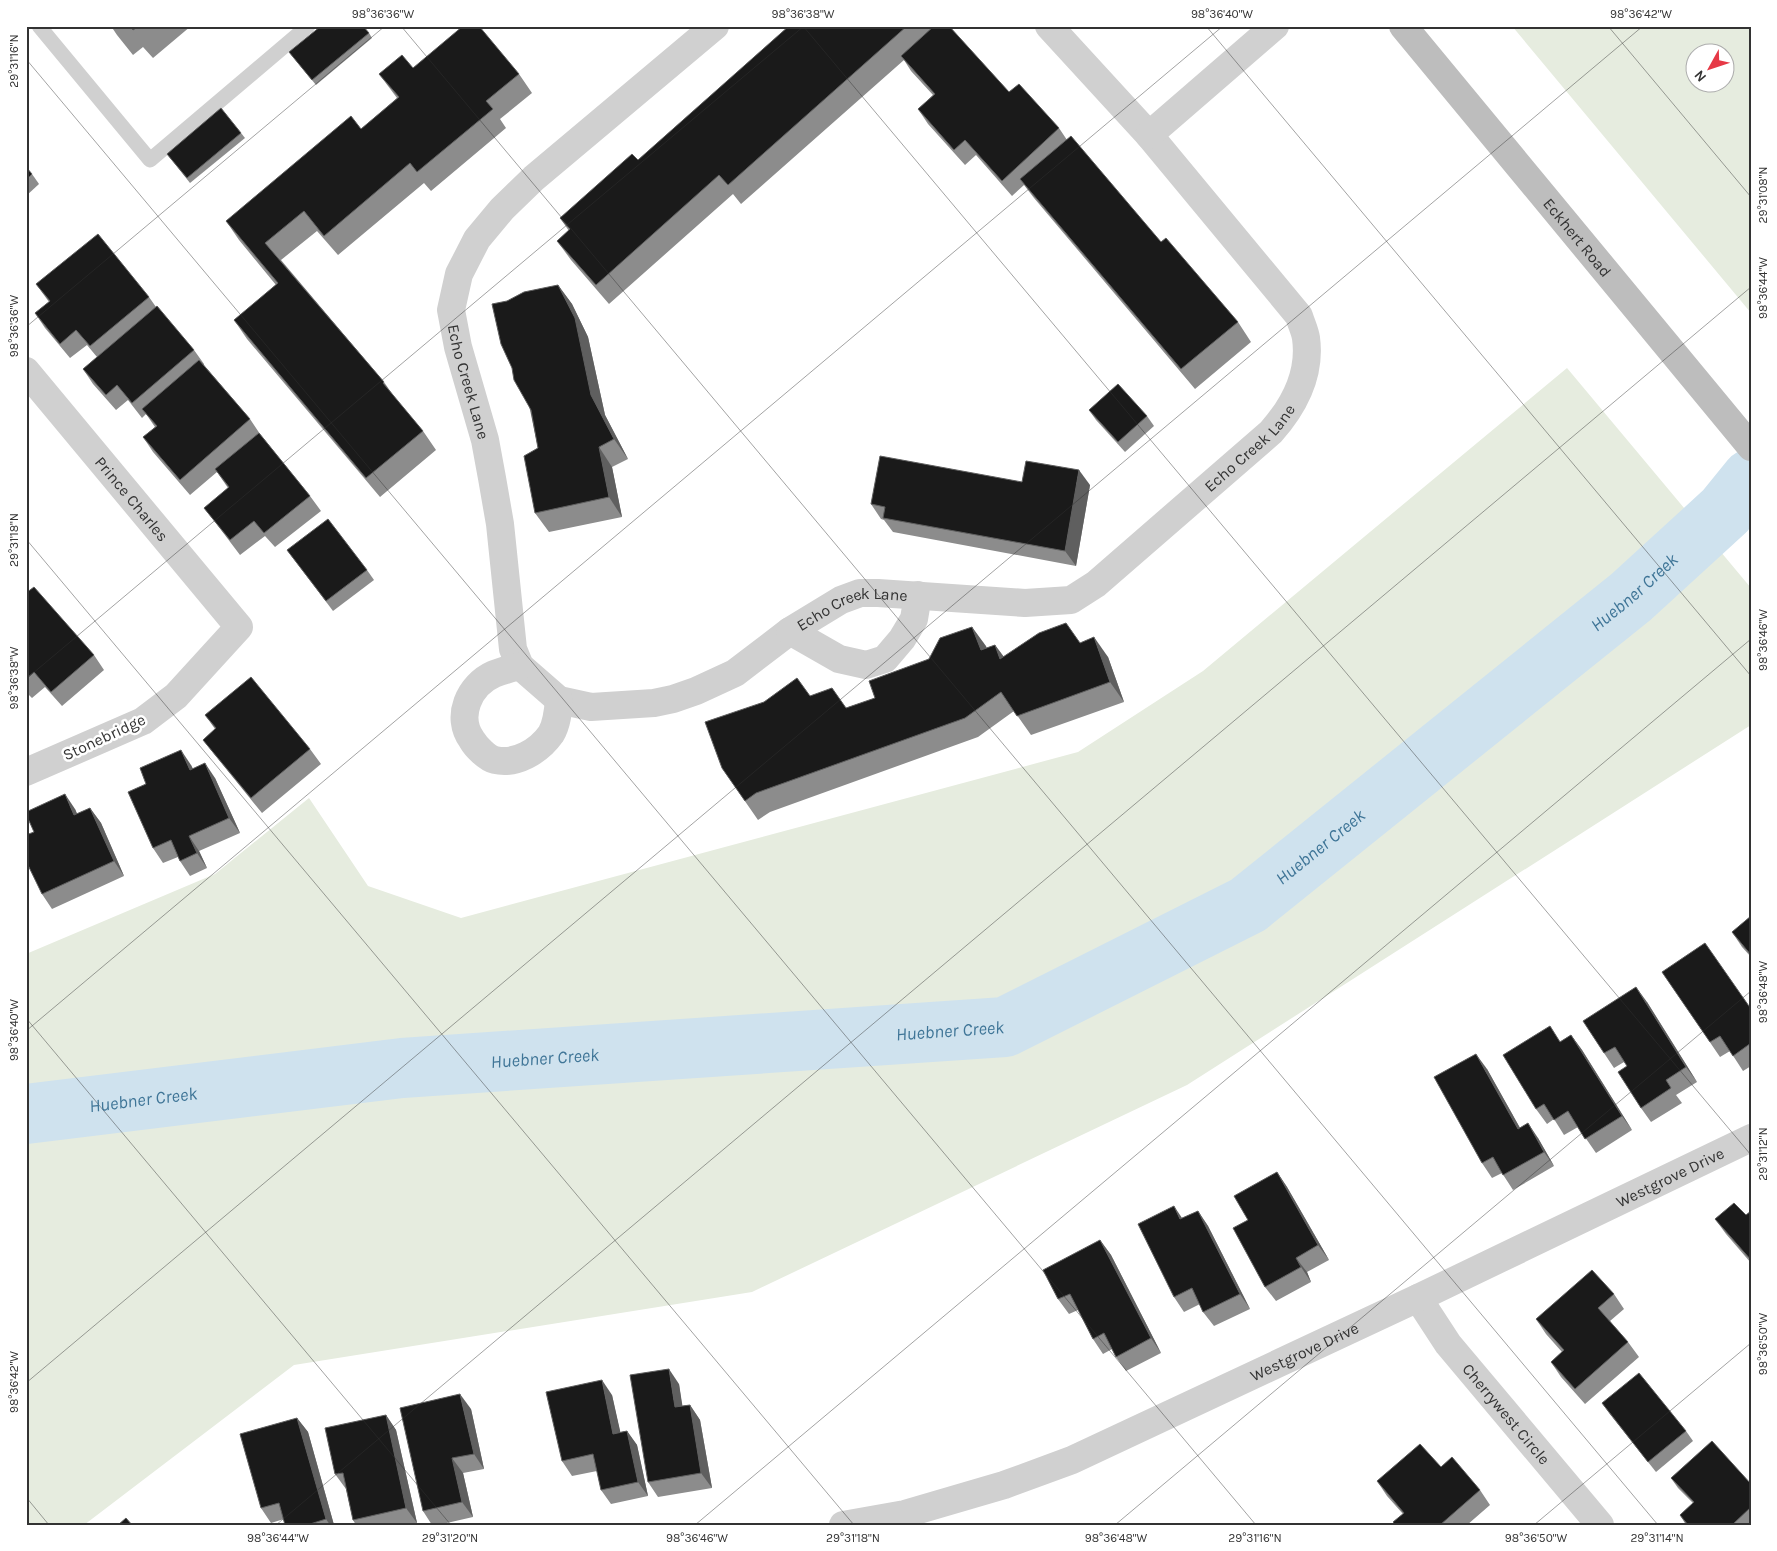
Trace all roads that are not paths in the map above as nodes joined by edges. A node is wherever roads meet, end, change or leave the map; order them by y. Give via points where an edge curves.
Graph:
1 (38, 26) edge
2 (308, 26) edge
3 (715, 26) edge
4 (1049, 26) edge
5 (1275, 26) edge
6 (1403, 26) edge
7 (1149, 135) junction
8 (30, 383) edge
9 (1751, 447) edge
10 (918, 595) junction
11 (239, 627) joint
12 (790, 631) junction
13 (520, 666) junction
14 (559, 700) junction
15 (26, 772) edge
16 (1751, 1138) edge
17 (1418, 1298) junction
18 (931, 1517) edge
19 (843, 1525) edge
20 (1600, 1525) edge

1 - 2 lane via 150,160
3 - 13 street, Echo Creek Lane via 534,178 477,238 459,274 452,310 458,347 485,440 500,524 513,649
4 - 7 street, Echo Creek Lane
5 - 7 street
6 - 9 main road, Eckhert Road
7 - 10 street, Echo Creek Lane via 1299,316 1307,352 1303,378 1295,399 1271,432 1096,584 1071,600 1025,603
8 - 11 street, Prince Charles
10 - 12 street, Echo Creek Lane via 860,593 841,600
10 - 12 street, Echo Creek Lane via 914,619 902,639 885,659 866,665 839,660
11 - 15 street, Stonebridge via 176,696 143,721
12 - 14 street, Echo Creek Lane via 735,673 673,699 591,707
13 - 14 street, Echo Creek Lane
13 - 14 street via 493,675 473,691 464,710 466,732 475,745 494,760 514,761 530,753 551,733 558,716
16 - 17 street, Westgrove Drive
17 - 18 street, Westgrove Drive via 1072,1460
17 - 20 street, Cherrywest Circle via 1448,1344
18 - 19 street, Westgrove Drive via 905,1514

